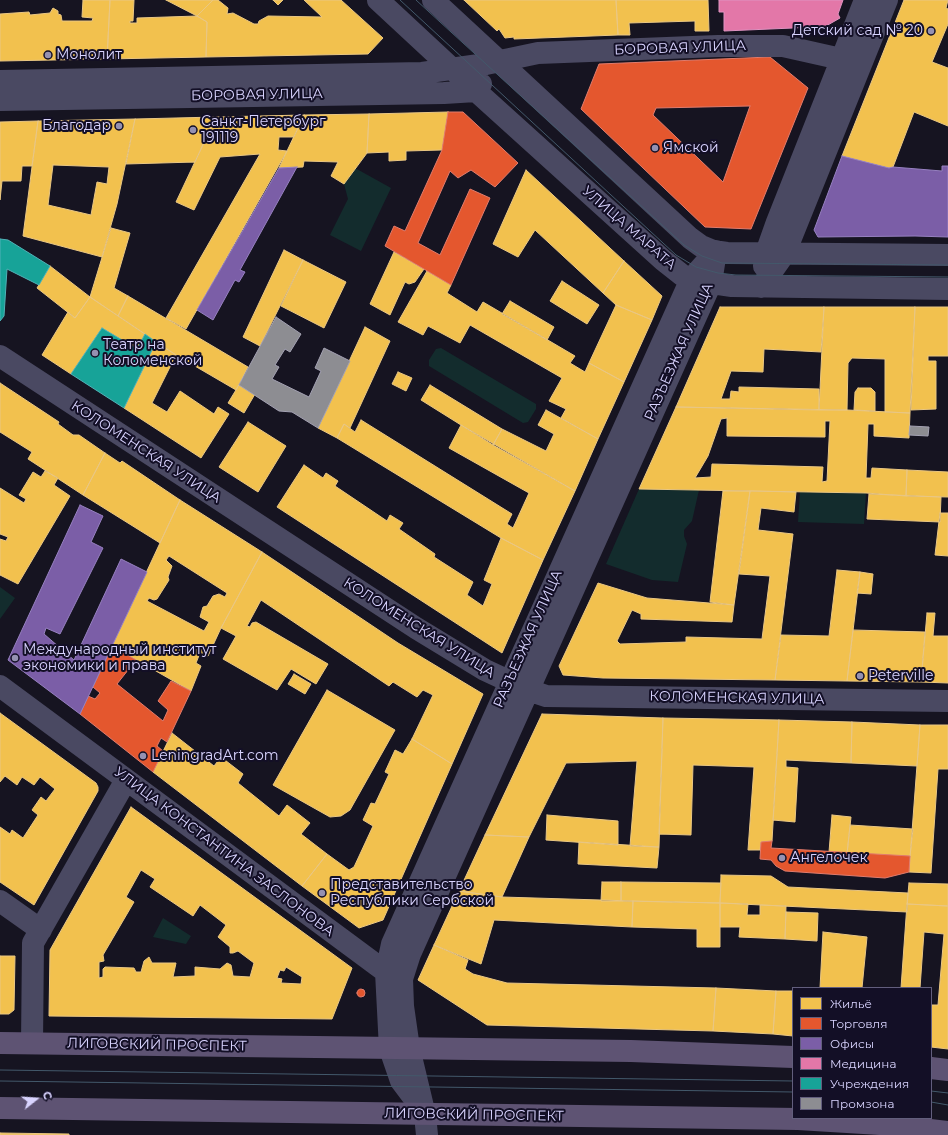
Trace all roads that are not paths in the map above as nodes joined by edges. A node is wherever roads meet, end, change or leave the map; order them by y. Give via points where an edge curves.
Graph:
1 (378, 0) edge
2 (433, 0) edge
3 (865, 0) edge
4 (887, 0) edge
5 (499, 61) junction
6 (850, 63) junction
7 (451, 69) junction
8 (0, 81) edge
9 (476, 91) junction
10 (0, 100) edge
11 (716, 251) junction
12 (775, 253) junction
13 (948, 255) edge
14 (701, 281) junction
15 (760, 287) junction
16 (948, 289) edge
17 (0, 356) edge
18 (0, 686) edge
19 (518, 687) junction
20 (948, 701) edge
21 (126, 780) junction
22 (0, 901) edge
23 (41, 930) junction
24 (394, 976) junction
25 (0, 1043) edge
26 (32, 1044) junction
27 (400, 1049) junction
28 (792, 1057) edge
29 (932, 1068) edge
30 (948, 1070) edge
31 (0, 1108) edge
32 (426, 1125) edge
33 (948, 1132) edge

1 - 7 street, УЛИЦА МАРАТА
2 - 5 street
3 - 6 street
4 - 6 street
5 - 6 street, БОРОВАЯ УЛИЦА via 538,54 783,46
5 - 7 street, БОРОВАЯ УЛИЦА
5 - 9 street
5 - 11 street via 690,238 701,246
6 - 12 street
7 - 8 street, БОРОВАЯ УЛИЦА via 398,74
7 - 9 street, УЛИЦА МАРАТА
9 - 10 street, БОРОВАЯ УЛИЦА
9 - 14 street, УЛИЦА МАРАТА via 663,260 682,275
11 - 12 street
11 - 14 street, РАЗЪЕЗЖАЯ УЛИЦА
12 - 13 street
12 - 15 street
14 - 15 street, УЛИЦА МАРАТА
14 - 19 street, РАЗЪЕЗЖАЯ УЛИЦА
15 - 16 street, УЛИЦА МАРАТА
17 - 19 street, КОЛОМЕНСКАЯ УЛИЦА via 410,624
18 - 21 street, УЛИЦА КОНСТАНТИНА ЗАСЛОНОВА
19 - 20 street, КОЛОМЕНСКАЯ УЛИЦА via 546,696
19 - 24 street, РАЗЪЕЗЖАЯ УЛИЦА via 410,902 392,944
21 - 23 street
21 - 24 street, УЛИЦА КОНСТАНТИНА ЗАСЛОНОВА
22 - 23 street
23 - 26 street via 34,943
24 - 27 street via 403,1006
25 - 26 main road, ЛИГОВСКИЙ ПРОСПЕКТ
26 - 27 main road, ЛИГОВСКИЙ ПРОСПЕКТ
27 - 28 main road, ЛИГОВСКИЙ ПРОСПЕКТ
27 - 32 street
29 - 30 main road
31 - 32 main road, ЛИГОВСКИЙ ПРОСПЕКТ
32 - 33 main road, ЛИГОВСКИЙ ПРОСПЕКТ via 798,1119 880,1124

